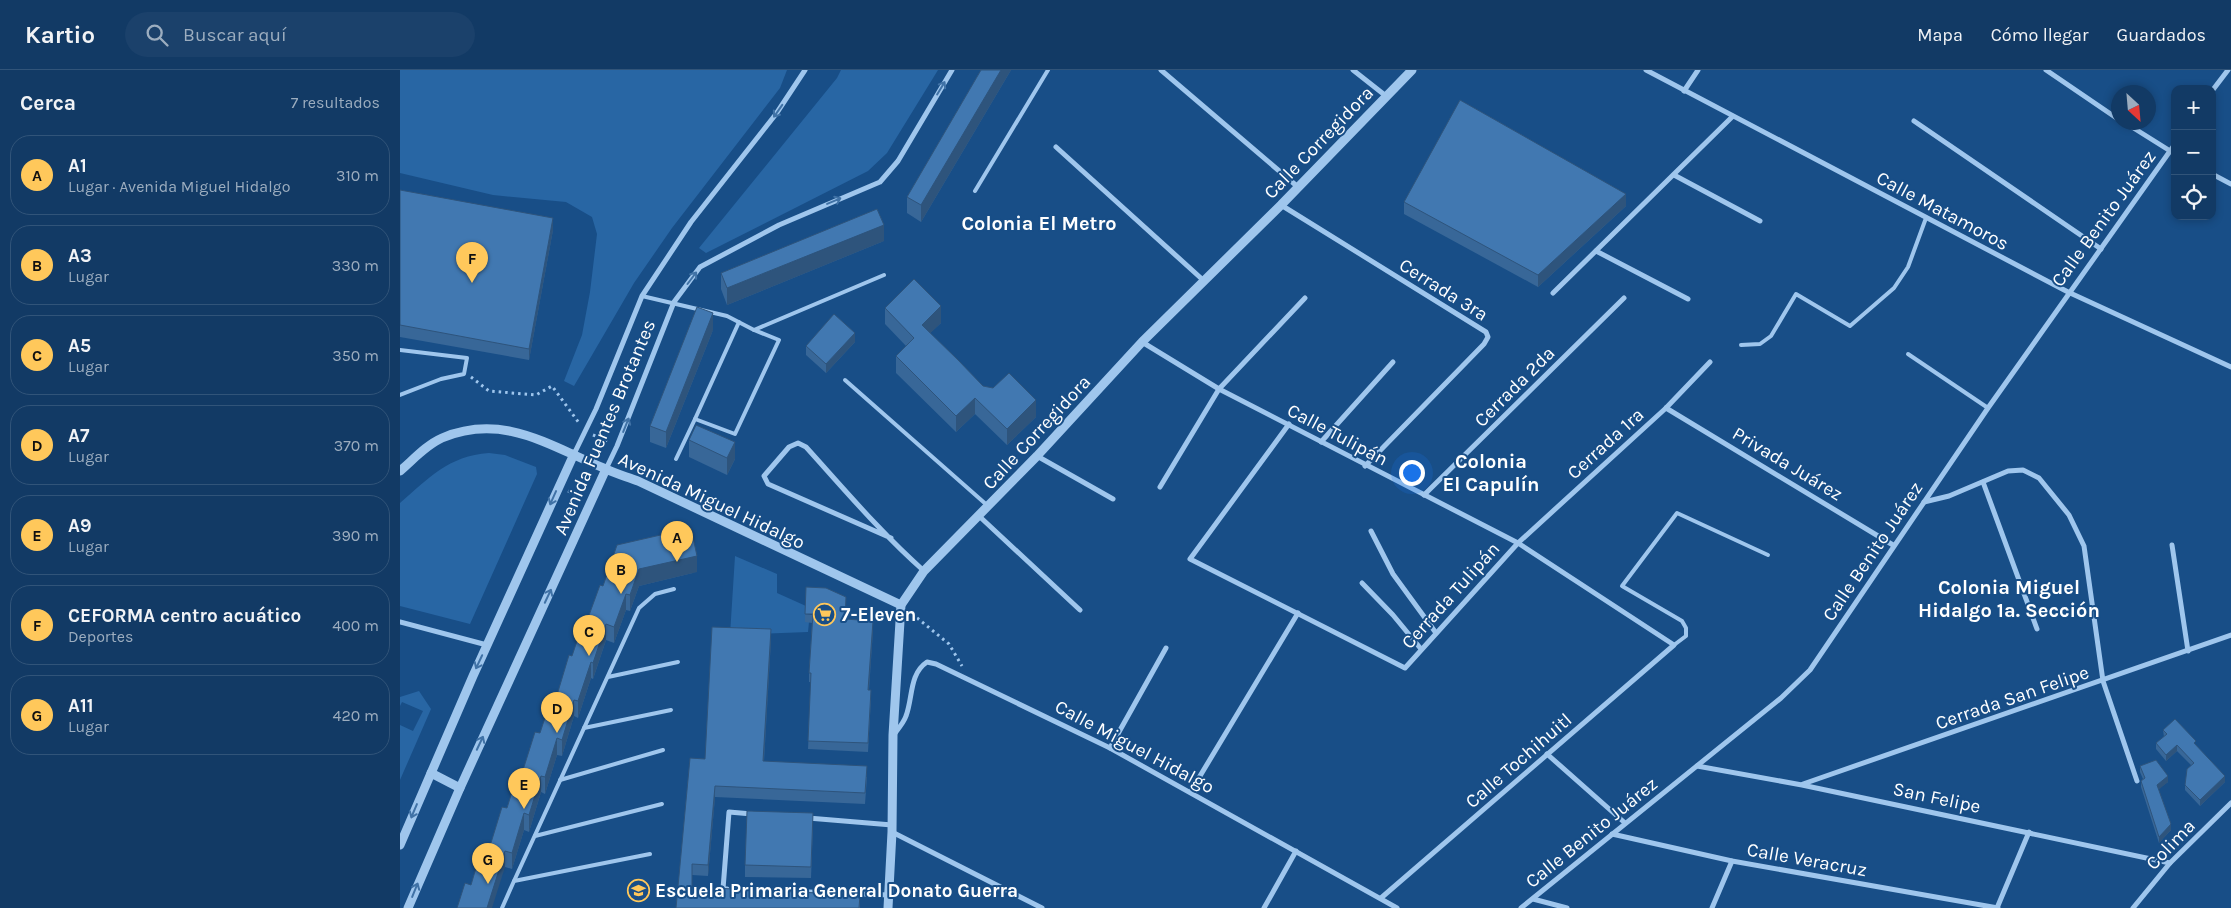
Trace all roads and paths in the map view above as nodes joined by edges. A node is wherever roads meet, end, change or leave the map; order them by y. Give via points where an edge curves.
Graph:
1 (803, 70) edge
2 (952, 70) edge
3 (1048, 70) edge
4 (1161, 70) edge
5 (1353, 70) edge
6 (1412, 70) edge
7 (1646, 70) edge
8 (1698, 70) edge
9 (2046, 70) edge
10 (2228, 70) edge
11 (2216, 86) edge
12 (1684, 91) junction
13 (1386, 96) junction
14 (2111, 114) edge
15 (1732, 117) junction
16 (1914, 122) dead end
17 (2136, 130) edge
18 (1056, 147) dead end
19 (2171, 152) edge
20 (2171, 154) edge
21 (1674, 175) junction
22 (2214, 175) edge
23 (2231, 184) edge
24 (1298, 187) junction
25 (975, 191) dead end
26 (1281, 205) junction
27 (1926, 218) junction
28 (1760, 221) dead end
29 (2101, 249) junction
30 (1596, 251) junction
31 (884, 275) dead end
32 (1204, 280) junction
33 (2068, 292) junction
34 (1553, 293) dead end
35 (642, 296) junction
36 (1305, 298) dead end
37 (1624, 298) dead end
38 (1688, 299) dead end
39 (674, 302) junction
40 (740, 322) junction
41 (754, 330) junction
42 (1142, 342) junction
43 (1741, 344) dead end
44 (400, 350) edge
45 (1908, 354) dead end
46 (1393, 362) dead end
47 (1710, 362) dead end
48 (2231, 367) edge
49 (464, 374) junction
50 (845, 380) dead end
51 (1219, 389) junction
52 (400, 395) edge
53 (1666, 408) junction
54 (1988, 408) junction
55 (695, 420) junction
56 (1289, 424) junction
57 (585, 431) junction
58 (1321, 442) junction
59 (617, 446) junction
60 (574, 454) junction
61 (1037, 456) junction
62 (676, 459) dead end
63 (1365, 466) junction
64 (606, 469) junction
65 (400, 471) edge
66 (1983, 482) junction
67 (558, 486) junction
68 (1160, 487) dead end
69 (1424, 495) junction
70 (1113, 499) dead end
71 (590, 502) junction
72 (1924, 502) junction
73 (988, 507) junction
74 (979, 516) junction
75 (1370, 531) dead end
76 (891, 538) junction
77 (1518, 543) junction
78 (1893, 545) junction
79 (2172, 545) dead end
80 (1768, 555) dead end
81 (924, 572) junction
82 (1362, 583) dead end
83 (674, 589) dead end
84 (901, 609) junction
85 (1080, 610) dead end
86 (1298, 613) junction
87 (400, 622) edge
88 (2037, 629) dead end
89 (1436, 634) junction
90 (2231, 635) edge
91 (487, 645) junction
92 (1674, 645) junction
93 (1166, 648) dead end
94 (1421, 649) junction
95 (2188, 651) junction
96 (678, 662) dead end
97 (608, 677) junction
98 (970, 679) junction
99 (2103, 681) junction
100 (671, 710) dead end
101 (584, 728) junction
102 (893, 735) junction
103 (1110, 748) junction
104 (663, 750) dead end
105 (1547, 754) junction
106 (1697, 766) junction
107 (431, 773) junction
108 (560, 780) junction
109 (2136, 781) dead end
110 (1802, 784) junction
111 (460, 788) junction
112 (1191, 792) junction
113 (2231, 803) edge
114 (662, 804) dead end
115 (758, 815) edge
116 (798, 818) edge
117 (1626, 822) junction
118 (892, 828) junction
119 (2030, 832) junction
120 (1612, 834) junction
121 (535, 836) junction
122 (400, 845) edge
123 (1296, 851) junction
124 (650, 854) dead end
125 (1732, 861) junction
126 (2170, 863) junction
127 (514, 881) junction
128 (733, 889) edge
129 (753, 890) edge
130 (889, 895) junction
131 (1381, 898) junction
132 (1533, 898) junction
133 (408, 908) edge
134 (502, 908) edge
135 (888, 908) edge
136 (1042, 908) edge
137 (1264, 908) edge
138 (1397, 908) edge
139 (1521, 908) edge
140 (1567, 908) edge
141 (1712, 908) edge
142 (1997, 908) edge
143 (2133, 908) edge

1 -> 35 street, Avenida Fuentes Brotantes via 776,114 691,222
39 -> 2 street, Avenida Fuentes Brotantes via 700,267 779,225 880,182 898,160
3 - 25 lane
4 - 24 street
5 - 13 street
6 - 13 street, Calle Corregidora
7 - 12 street, Calle Matamoros
8 - 12 street
9 - 14 street
10 - 11 street
12 - 15 street, Calle Matamoros
13 - 24 street, Calle Corregidora
15 - 21 street
15 - 27 street, Calle Matamoros
16 - 29 street
17 - 19 street
18 - 32 street
20 - 29 street, Calle Benito Juárez
21 - 28 street
21 - 30 street
22 - 23 street
24 - 26 street, Calle Corregidora
26 - 32 street, Calle Corregidora
26 - 63 street, Cerrada 3ra via 1486,332 1488,337
27 - 33 street, Calle Matamoros
27 - 43 lane via 1908,267 1894,288 1850,326 1796,294 1771,336 1760,344
29 - 33 street, Calle Benito Juárez
30 - 34 street
30 - 38 street
31 - 41 lane
32 - 42 street, Calle Corregidora
33 - 48 street, Calle Matamoros
33 - 54 street, Calle Benito Juárez
35 - 39 lane
35 - 57 street, Avenida Fuentes Brotantes
36 - 51 street
37 - 69 street, Cerrada 2da
39 - 40 lane
59 -> 39 street, Avenida Fuentes Brotantes
40 - 41 lane
40 - 55 lane
41 - 55 lane via 779,340 735,434
42 - 51 street, Calle Tulipán
42 - 61 street, Calle Corregidora
44 - 49 lane via 467,358
45 - 54 lane
46 - 58 street
47 - 53 street, Cerrada 1ra
49 - 52 lane
49 - 57 path via 489,391 536,395 552,386
50 - 73 lane
51 - 56 street, Calle Tulipán
51 - 68 street
53 - 77 street, Cerrada 1ra
53 - 78 street, Privada Juárez
54 - 72 street, Calle Benito Juárez
55 - 62 lane
56 - 58 street, Calle Tulipán
56 - 86 street via 1190,559
57 - 59 path
57 - 60 street, Avenida Fuentes Brotantes
58 - 63 street, Calle Tulipán
59 - 64 street, Avenida Fuentes Brotantes
60 - 64 street, Avenida Miguel Hidalgo
60 - 65 street, Avenida Miguel Hidalgo via 519,432 488,428 441,438
60 - 67 street, Avenida Fuentes Brotantes
61 - 70 street
61 - 73 street, Calle Corregidora
63 - 69 street, Calle Tulipán
64 - 71 street, Avenida Fuentes Brotantes
64 - 84 street, Avenida Miguel Hidalgo via 638,481
66 - 72 street
66 - 88 street
66 - 99 street via 2008,471 2023,470 2039,478 2069,515 2084,546
67 - 71 path
67 -> 91 street, Avenida Fuentes Brotantes
69 - 77 street, Calle Tulipán
111 -> 71 street, Avenida Fuentes Brotantes
72 - 78 street, Calle Benito Juárez
73 - 74 street, Calle Corregidora
74 - 81 street, Calle Corregidora
74 - 85 street
75 - 89 street via 1393,574
76 - 76 street via 768,484 764,476 789,447 798,443 806,447
76 - 81 street
77 - 89 street, Cerrada Tulipán
77 - 92 street, Calle Tulipán
78 - 106 street, Calle Benito Juárez via 1810,670 1781,698
79 - 95 street
80 - 92 lane via 1677,513 1622,586 1682,621 1686,636
81 - 84 street, Calle Corregidora
82 - 94 street
83 - 97 lane via 655,594 639,608
84 - 98 path via 949,644
84 - 102 street
86 - 94 street, Cerrada Tulipán via 1406,668
86 - 112 street
87 - 91 street
89 - 94 street, Cerrada Tulipán
90 - 95 street, Cerrada San Felipe
91 -> 107 street, Avenida Fuentes Brotantes
92 - 105 street, Calle Tochihuitl
93 - 103 street
95 - 99 street, Cerrada San Felipe
96 - 97 lane
97 - 101 lane
98 - 102 street, Calle Miguel Hidalgo via 936,664 927,662 919,667 906,718
98 - 103 street, Calle Miguel Hidalgo
99 - 109 street
99 - 110 street, Cerrada San Felipe
100 - 101 lane
101 - 108 lane
102 - 118 street
103 - 112 street, Calle Miguel Hidalgo
104 - 108 lane
105 - 117 street
105 - 131 street, Calle Tochihuitl
106 - 110 street, San Felipe
106 - 117 street, Calle Benito Juárez
107 - 111 street
107 -> 122 street, Avenida Fuentes Brotantes
108 - 121 lane
110 - 119 street, San Felipe
133 -> 111 street, Avenida Fuentes Brotantes
112 - 123 street, Calle Miguel Hidalgo
113 - 126 street, Colima
114 - 121 lane
115 - 128 street via 729,812 723,889
116 - 118 street
117 - 120 street, Calle Benito Juárez
118 - 130 street
118 - 136 street
119 - 126 street, San Felipe
119 - 142 street
120 - 125 street, Calle Veracruz
120 - 132 street, Calle Benito Juárez
121 - 127 lane
123 - 131 street, Calle Miguel Hidalgo
123 - 137 street
124 - 127 lane
125 - 141 street
125 - 142 street, Calle Veracruz
126 - 143 street, Colima
127 - 134 lane
129 - 130 street
130 - 135 street
131 - 138 street, Calle Miguel Hidalgo
132 - 139 street, Calle Benito Juárez
132 - 140 street

